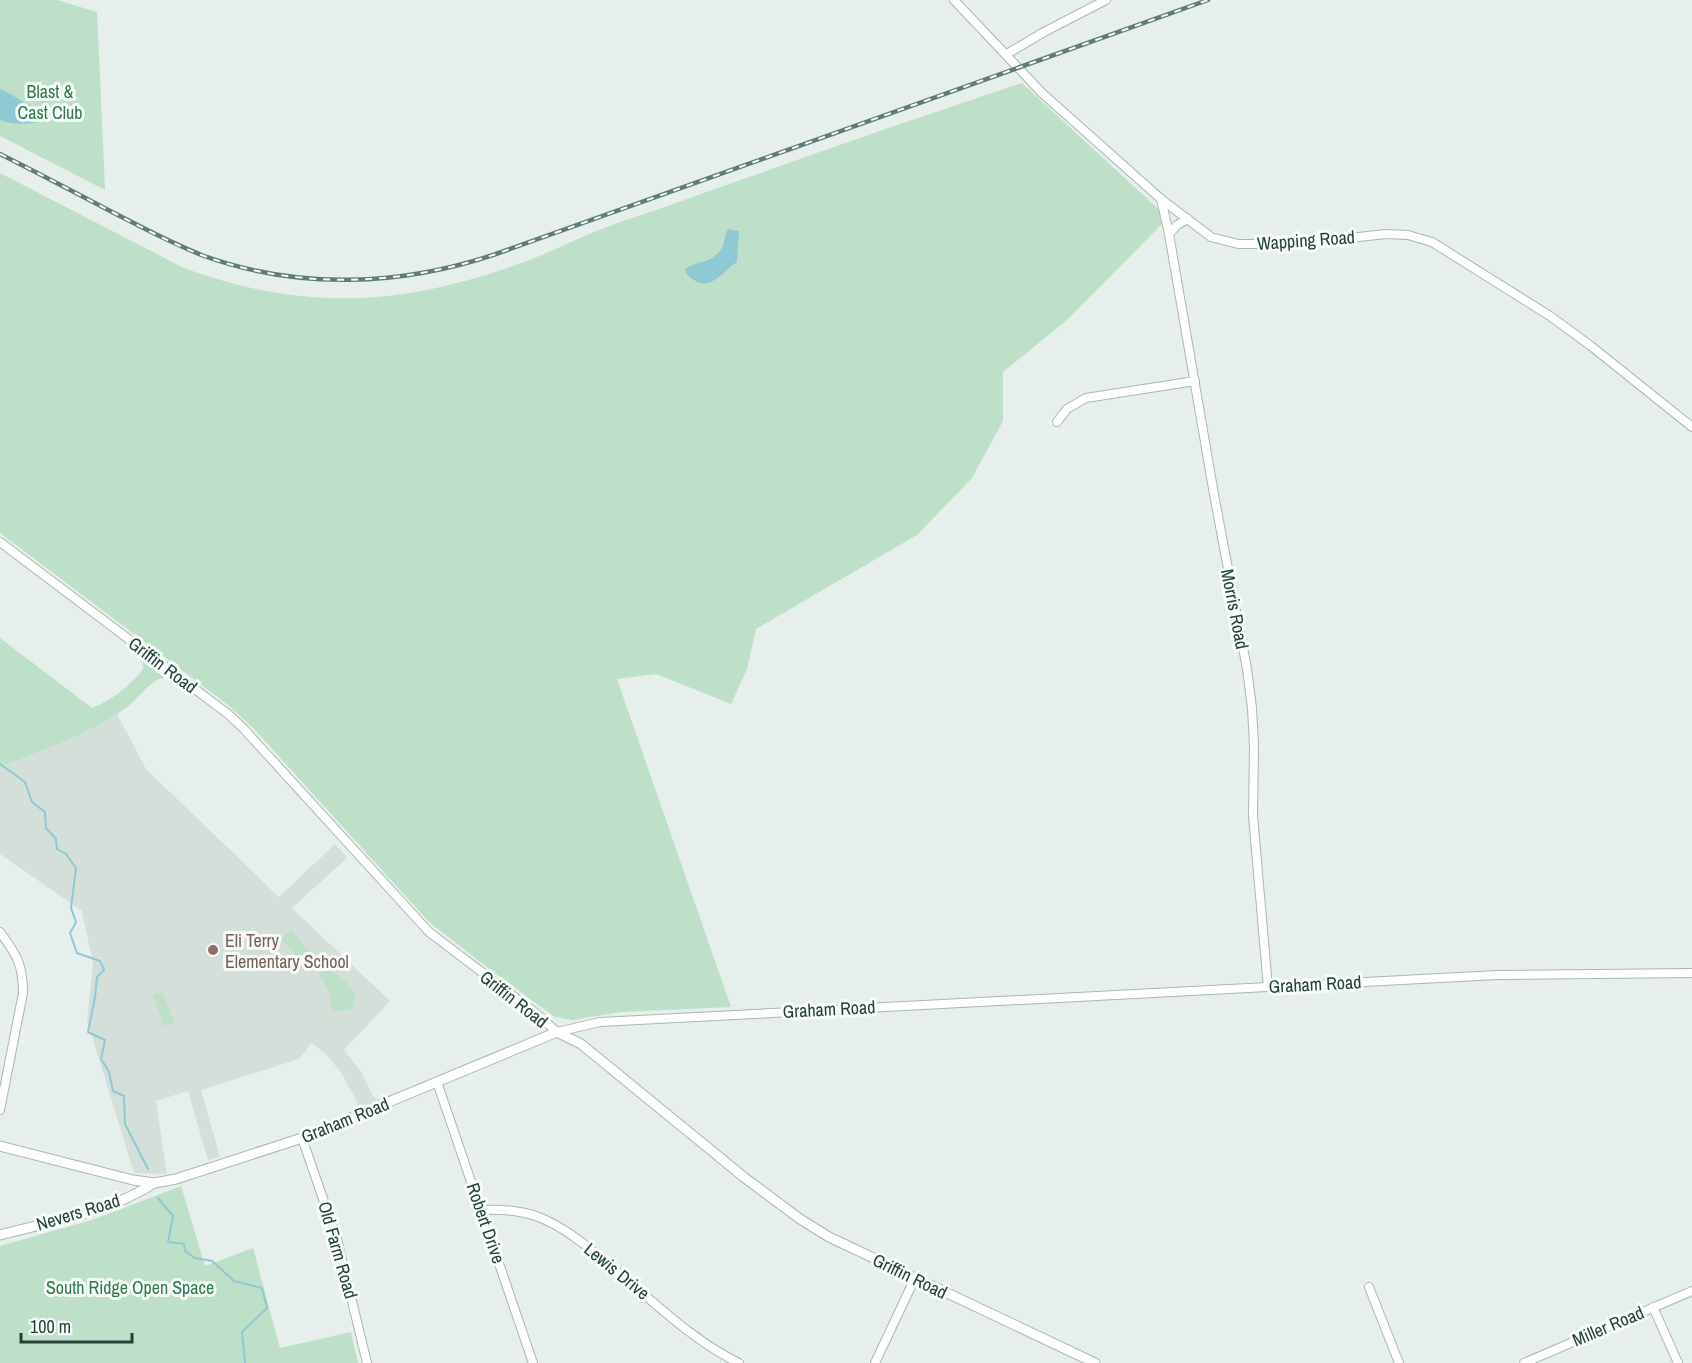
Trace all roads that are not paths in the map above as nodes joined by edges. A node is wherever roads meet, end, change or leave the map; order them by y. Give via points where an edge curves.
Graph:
1 (954, 0) edge
2 (1106, 0) edge
3 (1007, 54) junction
4 (1161, 200) junction
5 (1188, 219) junction
6 (1169, 234) junction
7 (1195, 381) junction
8 (1057, 422) dead end
9 (1692, 427) edge
10 (0, 542) edge
11 (0, 932) edge
12 (1692, 973) edge
13 (1268, 987) junction
14 (556, 1032) junction
15 (437, 1082) junction
16 (0, 1110) edge
17 (302, 1138) junction
18 (0, 1146) edge
19 (154, 1183) junction
20 (481, 1210) junction
21 (0, 1235) edge
22 (915, 1278) junction
23 (1368, 1287) dead end
24 (1692, 1291) edge
25 (1653, 1307) junction
26 (367, 1363) edge
27 (533, 1363) edge
28 (739, 1363) edge
29 (875, 1363) edge
30 (1095, 1363) edge
31 (1399, 1363) edge
32 (1524, 1363) edge
33 (1678, 1363) edge

1 - 3 street, Wapping Road
2 - 3 street
3 - 4 street, Wapping Road via 1042,93
4 - 5 street, Wapping Road
4 - 6 street, Morris Road
5 - 6 street
5 - 9 street, Wapping Road via 1210,237 1238,244 1295,244 1386,234 1432,242 1550,316
6 - 7 street, Morris Road
7 - 8 street via 1086,398 1067,409
7 - 13 street, Morris Road via 1252,708 1253,816
10 - 14 street, Griffin Road via 228,714 429,932
11 - 16 street via 19,962 23,993
12 - 13 street, Graham Road via 1497,975
13 - 14 street, Graham Road via 600,1022
14 - 15 street, Graham Road
14 - 22 street, Griffin Road via 581,1044 800,1219
15 - 17 street, Graham Road
15 - 20 street, Robert Drive
17 - 19 street, Graham Road
17 - 26 street, Old Farm Road via 337,1239
18 - 19 street, Graham Road
19 - 21 street, Nevers Road via 102,1208
20 - 27 street, Robert Drive
20 - 28 street, Lewis Drive via 503,1209 561,1227 706,1345
22 - 29 street
22 - 30 street, Griffin Road
23 - 31 street
24 - 25 street, Miller Road
25 - 32 street, Miller Road
25 - 33 street

